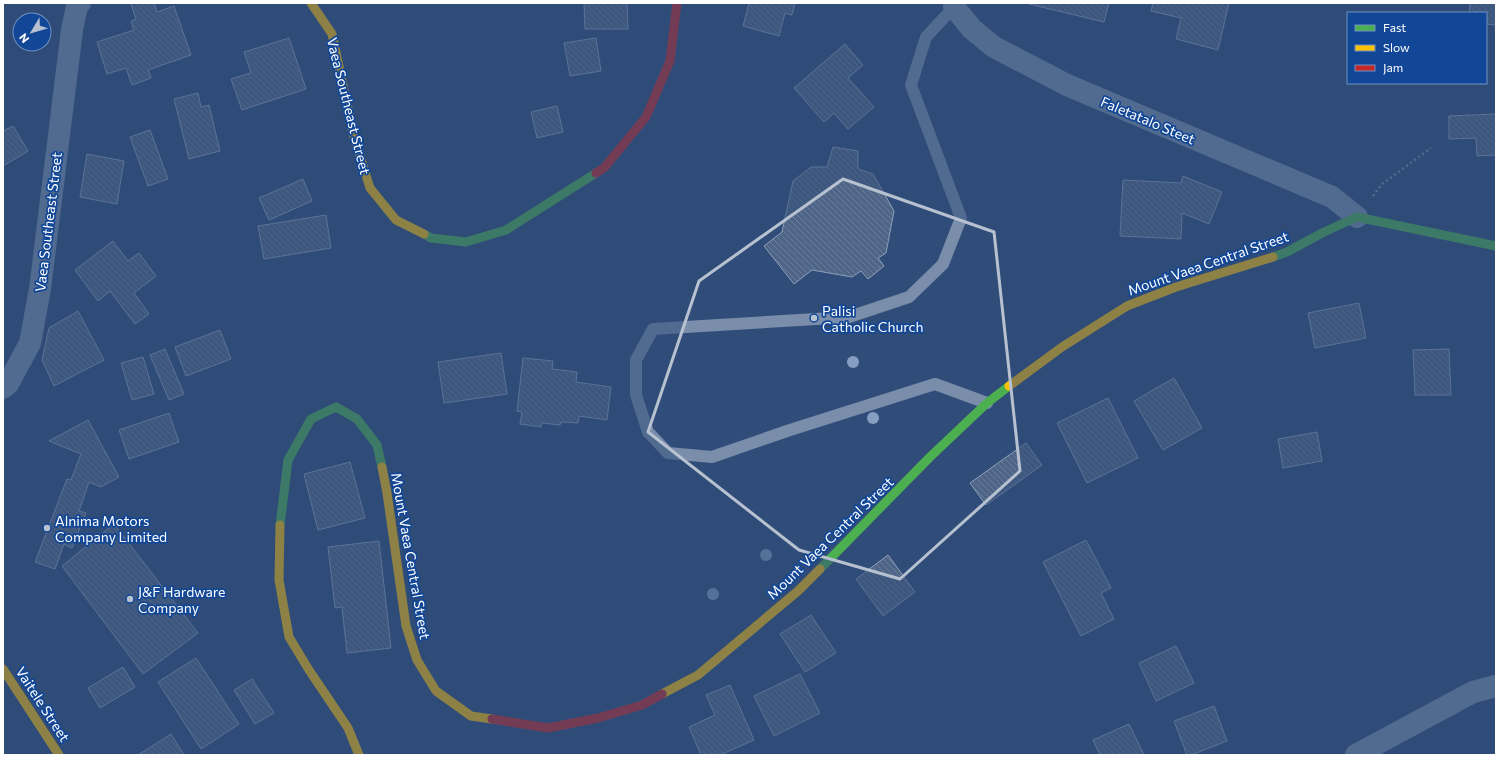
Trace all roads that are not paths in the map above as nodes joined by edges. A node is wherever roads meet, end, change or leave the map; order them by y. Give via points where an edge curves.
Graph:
1 (80, 3) edge
2 (311, 3) edge
3 (675, 5) edge
4 (954, 5) edge
5 (1357, 217) junction
6 (1496, 246) edge
7 (3, 388) edge
8 (987, 403) junction
9 (3, 669) edge
10 (1496, 686) edge
11 (59, 755) edge
12 (359, 755) edge
13 (1356, 755) edge

1 - 7 street, Vaea Southeast Street via 77,6 72,30 40,289 30,343 8,384
2 - 3 street, Vaea Southeast Street via 332,34 354,137 370,188 396,220 431,238 466,242 506,230 604,168 646,117 670,62
4 - 5 street, Faletatalo Steet via 972,29 994,47 1067,85 1332,197
4 - 8 lane via 926,37 911,85 961,218 943,264 908,297 849,317 653,329 636,360 636,395 648,432 668,453 712,457 935,384
5 - 6 street
5 - 8 street, Mount Vaea Central Street via 1287,252 1176,287 1127,306 1062,347
8 - 12 street, Mount Vaea Central Street via 930,457 798,592 698,675 642,705 598,718 548,728 471,716 436,691 417,660 406,626 387,493 377,445 357,419 336,407 311,419 288,460 280,517 279,580 289,637 348,728
9 - 11 street, Vaitele Street
10 - 13 street via 1472,692

